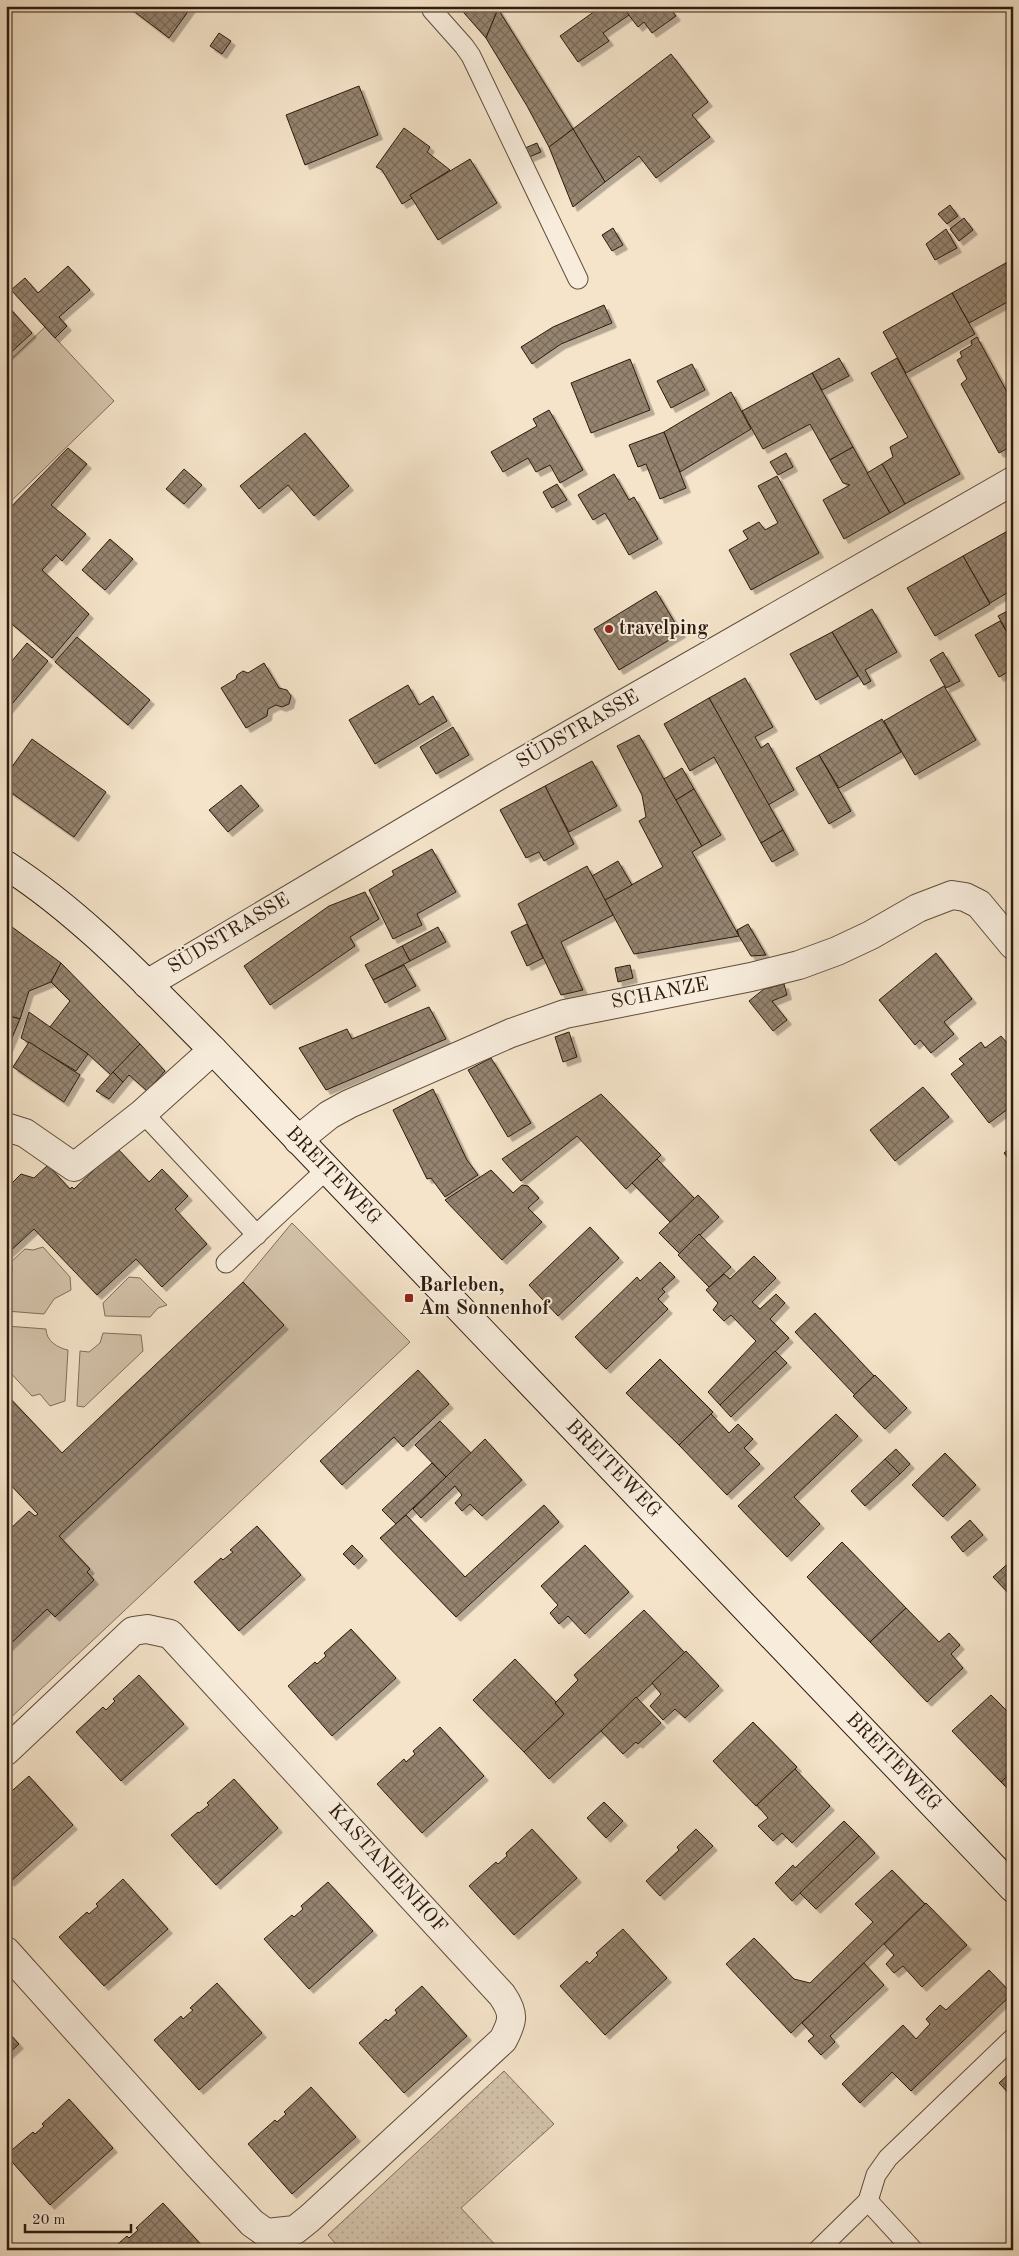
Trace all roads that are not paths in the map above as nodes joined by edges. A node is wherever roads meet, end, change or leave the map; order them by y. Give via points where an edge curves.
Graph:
1 (431, 6) edge
2 (578, 279) dead end
3 (1013, 481) edge
4 (6, 865) edge
5 (1013, 946) edge
6 (147, 984) junction
7 (213, 1050) junction
8 (143, 1113) junction
9 (6, 1127) edge
10 (298, 1140) junction
11 (327, 1169) junction
12 (257, 1235) junction
13 (226, 1264) dead end
14 (6, 1752) edge
15 (1013, 1888) edge
16 (6, 1951) edge
17 (1013, 2038) edge
18 (868, 2201) junction
19 (266, 2241) edge
20 (818, 2250) edge
21 (913, 2250) edge

1 - 2 lane via 470,56
3 - 6 street, SÜDSTRASSE via 496,777
4 - 6 street, BREITEWEG via 74,914
5 - 10 street, SCHANZE via 979,904 952,895 918,908 837,951 799,965 565,1014 511,1033 349,1104
6 - 7 street, BREITEWEG
7 - 8 street
7 - 10 street, BREITEWEG
8 - 9 street via 74,1168 24,1133
8 - 12 lane
10 - 11 street, BREITEWEG
11 - 12 lane
11 - 15 street, BREITEWEG
12 - 13 lane
14 - 19 street, KASTANIENHOF via 133,1631 147,1629 170,1634 510,2007 512,2024 496,2047 310,2218 295,2230
16 - 19 street, KASTANIENHOF
17 - 18 lane via 888,2158 876,2175
18 - 20 lane
18 - 21 lane

